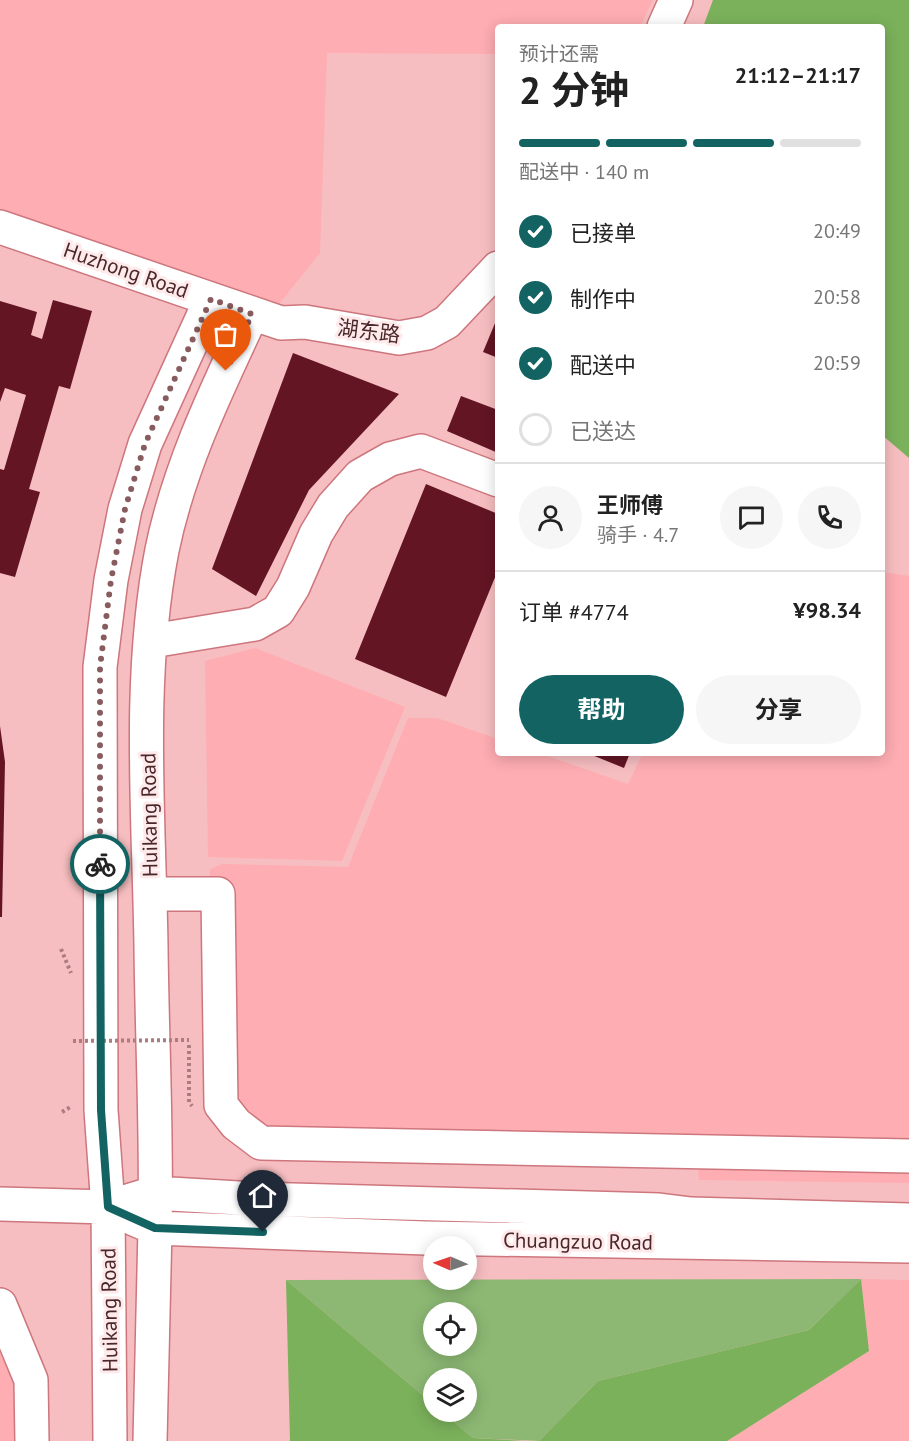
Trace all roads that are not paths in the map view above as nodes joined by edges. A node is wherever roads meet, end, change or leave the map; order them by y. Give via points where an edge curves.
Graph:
1 (676, 0) edge
2 (665, 24) edge
3 (0, 227) edge
4 (495, 271) edge
5 (211, 299) junction
6 (252, 314) junction
7 (495, 479) edge
8 (152, 641) junction
9 (150, 894) junction
10 (909, 1156) edge
11 (154, 1193) junction
12 (0, 1204) edge
13 (108, 1207) junction
14 (909, 1220) edge
15 (155, 1228) junction
16 (909, 1246) edge
17 (0, 1305) edge
18 (32, 1441) edge
19 (110, 1441) edge
20 (150, 1441) edge

1 - 2 street
3 - 5 street, Huzhong Road
4 - 6 street, 湖东路 via 447,322 428,333 399,339 305,322 281,323
5 - 6 street, Huzhong Road
5 - 13 street, Huikang Road via 145,444 125,509 100,667 101,1110
6 - 8 street, Huikang Road via 183,469 162,550
7 - 8 street via 420,451 390,459 360,476 333,506 278,611 255,624
8 - 9 street, Huikang Road via 148,704
9 - 10 street via 218,894 221,1105 236,1124 261,1143
9 - 11 street, Huikang Road
11 - 13 street
11 - 14 street, Chuangzuo Road
11 - 15 street, Huikang Road
12 - 13 street
13 - 15 street, Chuangzuo Road
13 - 19 street, Huikang Road
15 - 16 street, Chuangzuo Road via 437,1239
15 - 20 street, Huikang Road
17 - 18 street via 31,1380

